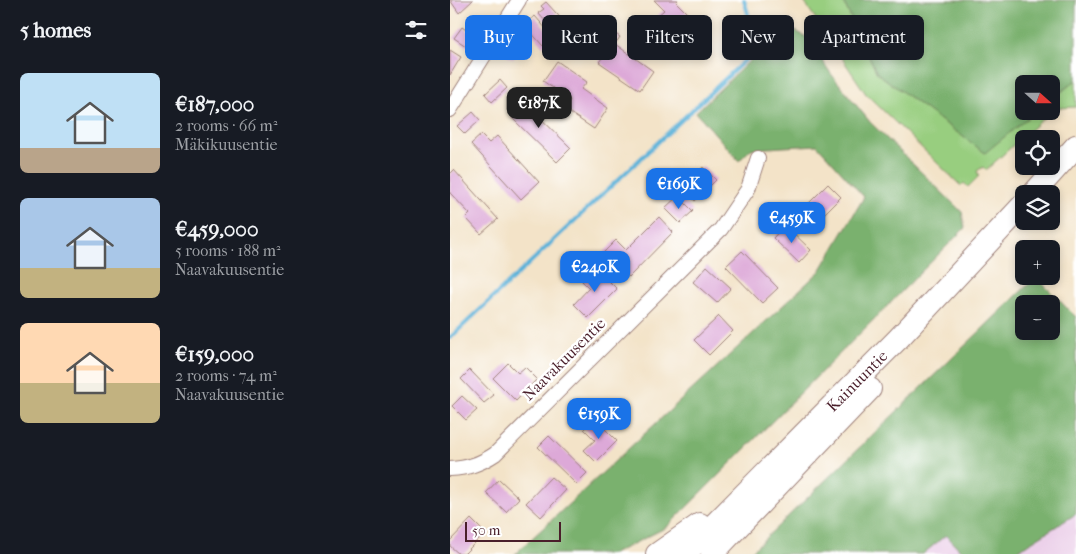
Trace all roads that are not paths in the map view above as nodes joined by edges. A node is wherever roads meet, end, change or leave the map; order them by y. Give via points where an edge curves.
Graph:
1 (520, 0) edge
2 (450, 110) edge
3 (1076, 146) edge
4 (758, 158) dead end
5 (1076, 168) edge
6 (1041, 185) edge
7 (1060, 186) edge
8 (1015, 214) edge
9 (1020, 230) edge
10 (450, 469) edge
11 (756, 495) junction
12 (657, 554) edge
13 (685, 554) edge
14 (712, 554) edge
15 (726, 554) edge

1 - 2 street
3 - 6 highway
4 - 10 street, Naavakuusentie via 748,190 721,229 495,454 474,466
5 - 7 highway
8 - 11 highway, Kainuuntie
9 - 11 highway, Kainuuntie via 939,318
11 - 12 highway
11 - 13 highway, Kainuuntie
11 - 14 highway, Kainuuntie
11 - 15 highway

